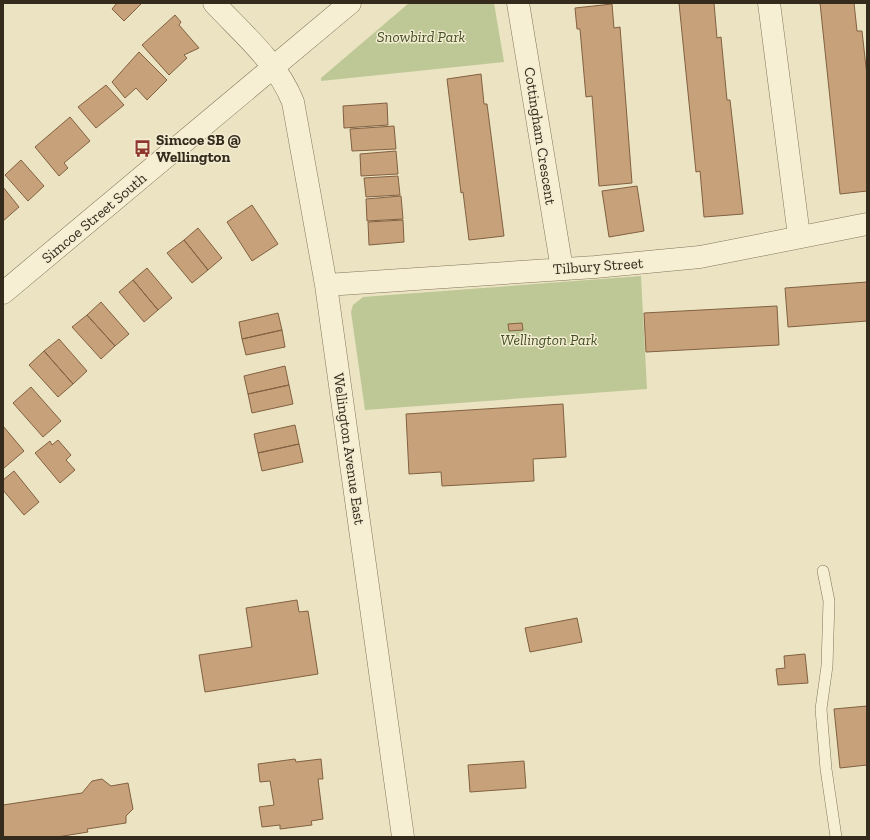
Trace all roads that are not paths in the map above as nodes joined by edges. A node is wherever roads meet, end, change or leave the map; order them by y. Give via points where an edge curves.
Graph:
1 (214, 3) edge
2 (350, 3) edge
3 (518, 3) edge
4 (768, 3) edge
5 (274, 67) junction
6 (867, 224) edge
7 (799, 236) junction
8 (562, 269) junction
9 (326, 285) junction
10 (3, 294) edge
11 (823, 571) dead end
12 (403, 837) edge
13 (836, 837) edge

1 - 5 street, Wellington Avenue East
2 - 5 street, Simcoe Street South
3 - 8 street, Cottingham Crescent
4 - 7 street
5 - 9 street, Wellington Avenue East via 293,102
5 - 10 street, Simcoe Street South
6 - 7 street, Tilbury Street
7 - 8 street, Tilbury Street via 700,257
8 - 9 street, Tilbury Street
9 - 12 street, Wellington Avenue East
11 - 13 lane via 829,601 827,666 821,709 826,769

